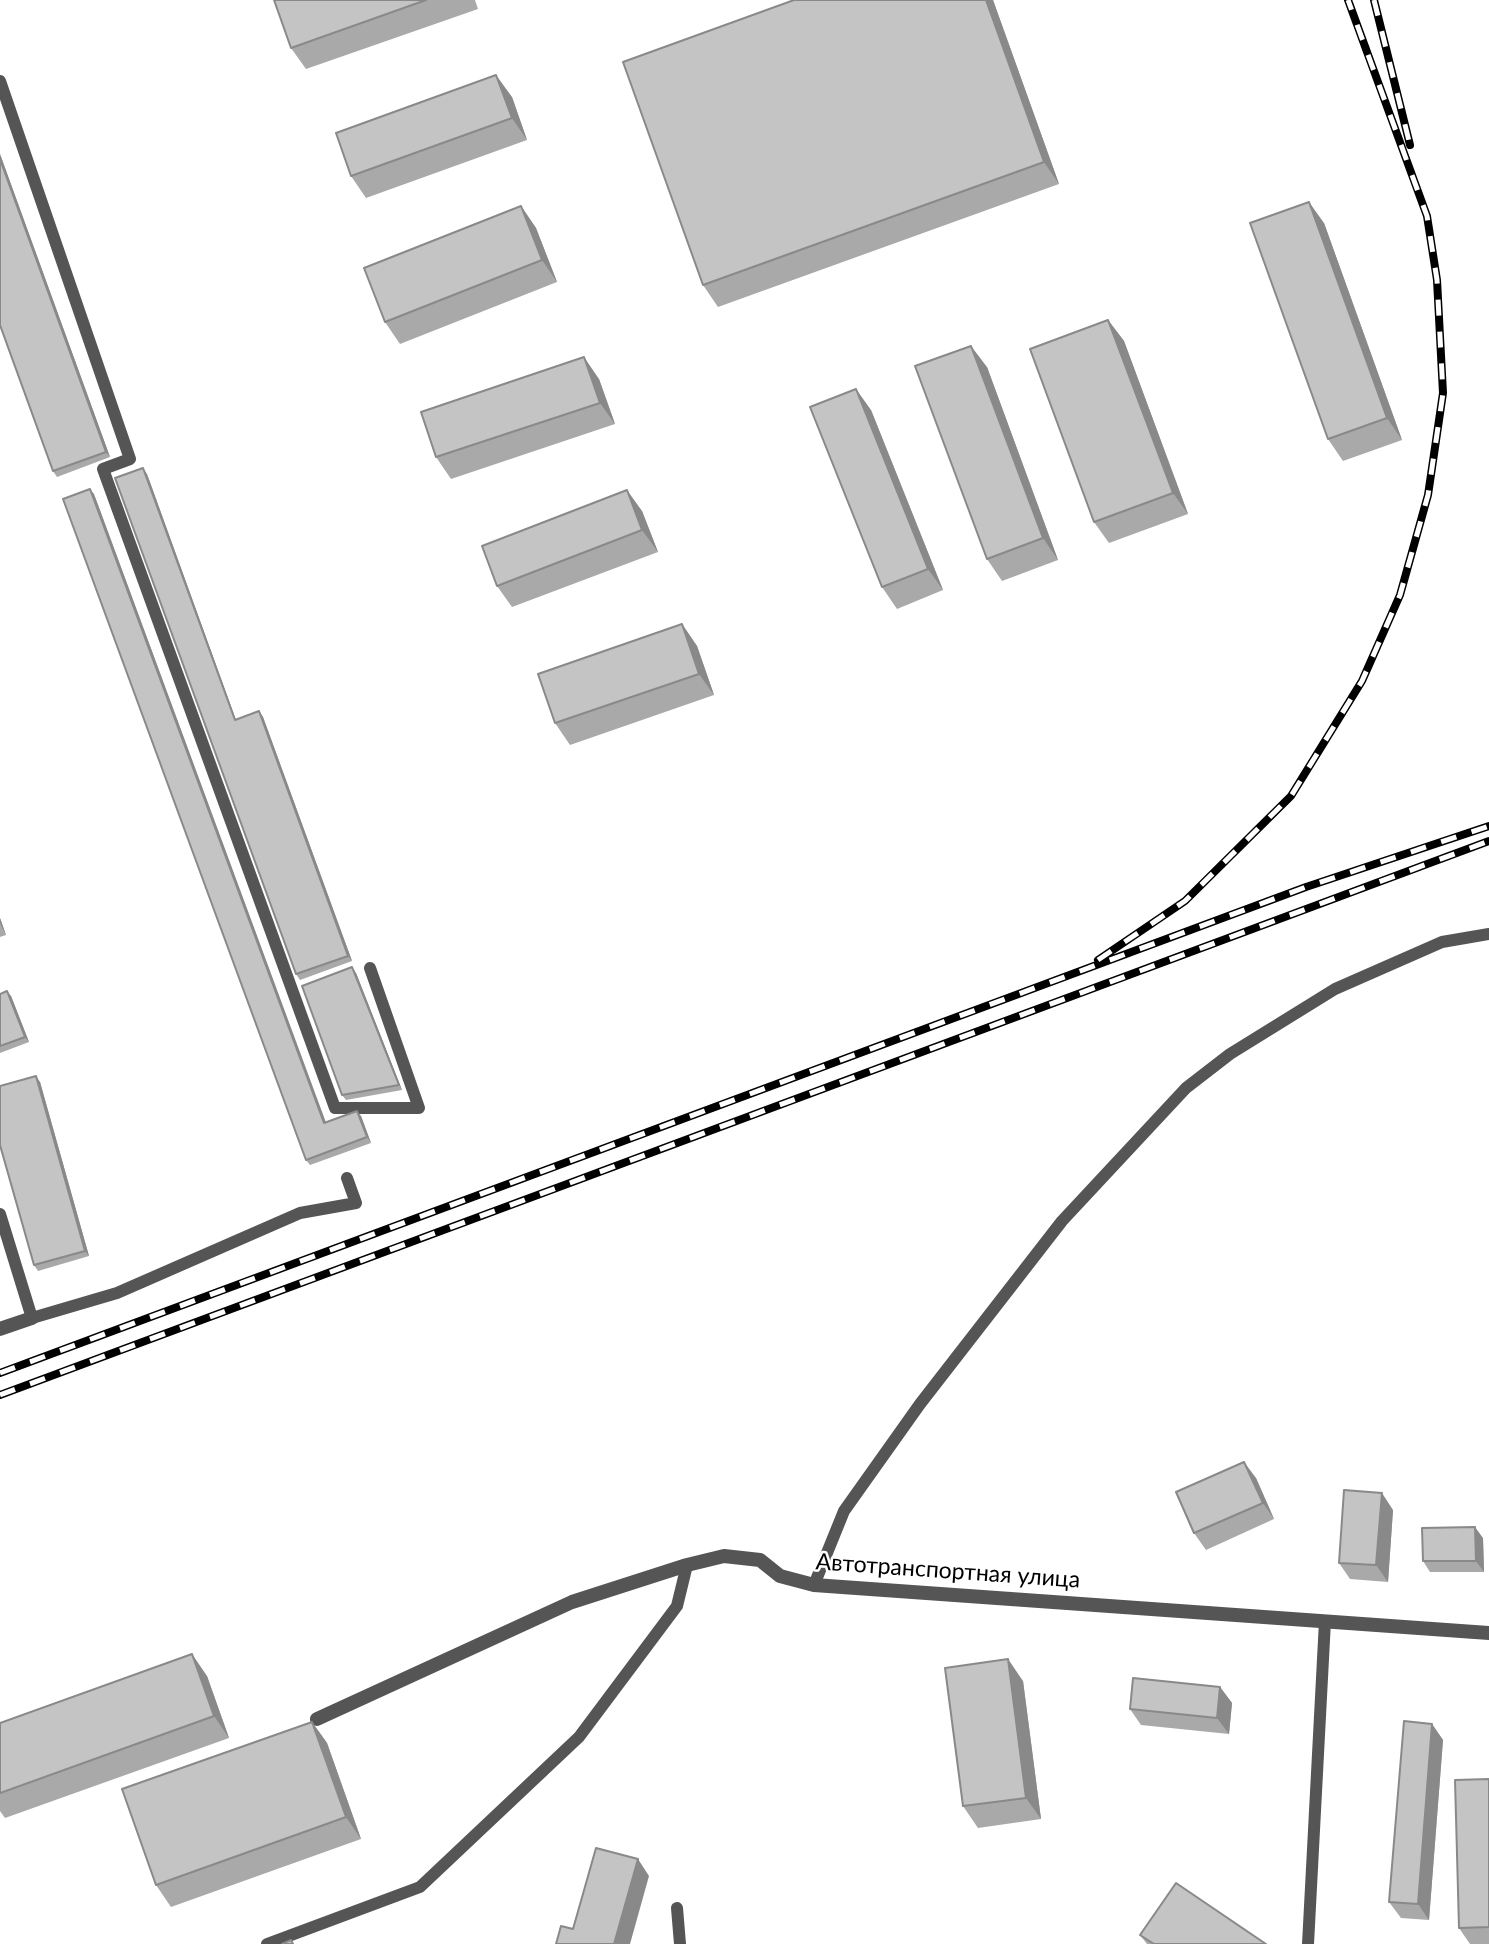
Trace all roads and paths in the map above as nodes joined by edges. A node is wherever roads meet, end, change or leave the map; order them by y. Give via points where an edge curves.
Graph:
1 (0, 81) edge
2 (1489, 934) edge
3 (370, 968) dead end
4 (347, 1178) dead end
5 (0, 1214) edge
6 (32, 1318) junction
7 (0, 1329) edge
8 (687, 1564) junction
9 (814, 1585) junction
10 (1325, 1621) junction
11 (1489, 1633) edge
12 (317, 1719) dead end
13 (677, 1909) dead end
14 (267, 1944) edge
15 (680, 1944) edge
16 (1308, 1944) edge

1 - 3 lane via 130,459 103,469 335,1108 419,1108
2 - 9 lane via 1442,942 1335,989 1230,1054 1186,1088 1062,1221 920,1404 844,1511
4 - 6 lane via 356,1203 300,1213 117,1293
5 - 6 lane
6 - 7 street
8 - 9 street, Автотранспортная улица via 724,1556 760,1560 780,1576
8 - 12 street, Автотранспортная улица via 572,1602
8 - 14 lane via 677,1605 579,1737 420,1887
9 - 10 street, Автотранспортная улица
10 - 11 street, Автотранспортная улица
10 - 16 lane
13 - 15 lane

